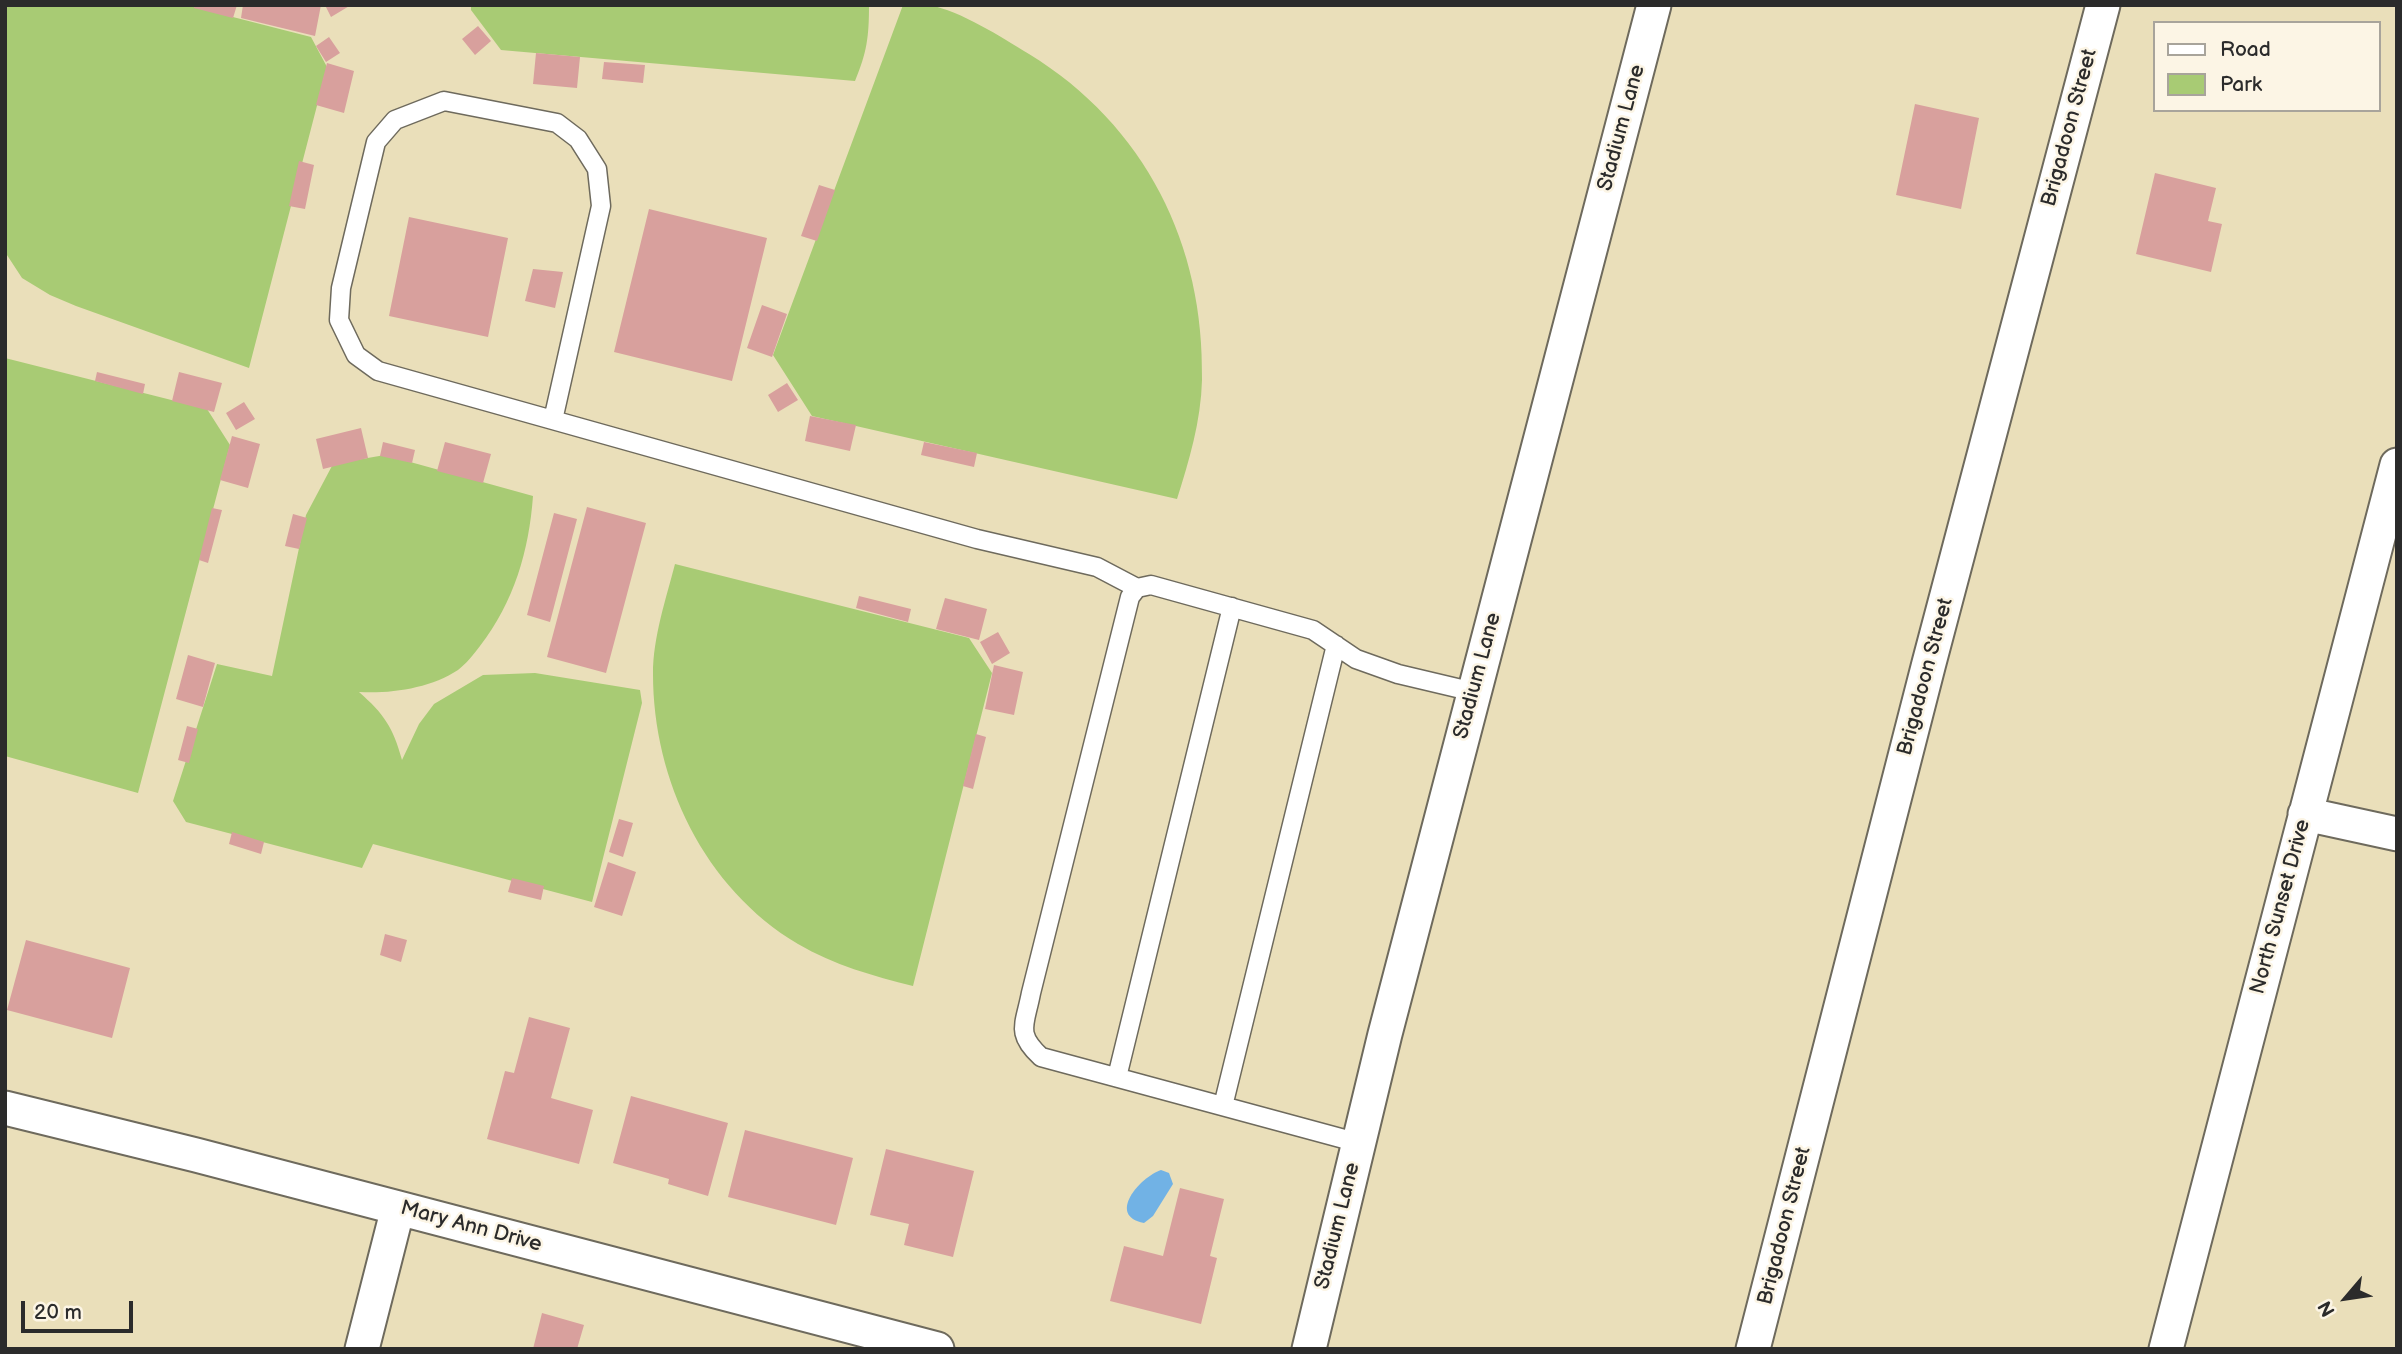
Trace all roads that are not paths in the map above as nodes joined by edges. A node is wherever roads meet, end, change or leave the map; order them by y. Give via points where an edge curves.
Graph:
1 (1654, 5) edge
2 (2103, 5) edge
3 (553, 420) junction
4 (2397, 465) edge
5 (1137, 588) junction
6 (1232, 607) junction
7 (1336, 645) junction
8 (1474, 692) junction
9 (2305, 814) junction
10 (2397, 834) edge
11 (1117, 1077) junction
12 (1223, 1106) junction
13 (5, 1108) edge
14 (1359, 1143) junction
15 (398, 1208) junction
16 (880, 1341) edge
17 (2175, 1347) edge
18 (362, 1349) edge
19 (937, 1349) edge
20 (1309, 1349) edge
21 (1753, 1349) edge

1 - 8 street, Stadium Lane
2 - 21 street, Brigadoon Street
3 - 3 lane via 377,371 356,355 339,320 341,288 376,142 396,120 444,100 557,123 578,139 597,169 601,206
3 - 5 lane via 978,539 1097,567
4 - 9 street, North Sunset Drive
5 - 6 lane via 1151,584
5 - 11 lane via 1130,597 1023,1034 1041,1056
6 - 7 lane via 1313,630
6 - 11 lane
7 - 8 lane via 1356,659 1398,674
7 - 12 lane
8 - 14 street, Stadium Lane
9 - 10 street
9 - 17 street, North Sunset Drive
11 - 12 lane
12 - 14 lane
13 - 15 street, Mary Ann Drive
14 - 20 street, Stadium Lane
15 - 16 street, Mary Ann Drive
15 - 18 street
16 - 19 street, Mary Ann Drive

